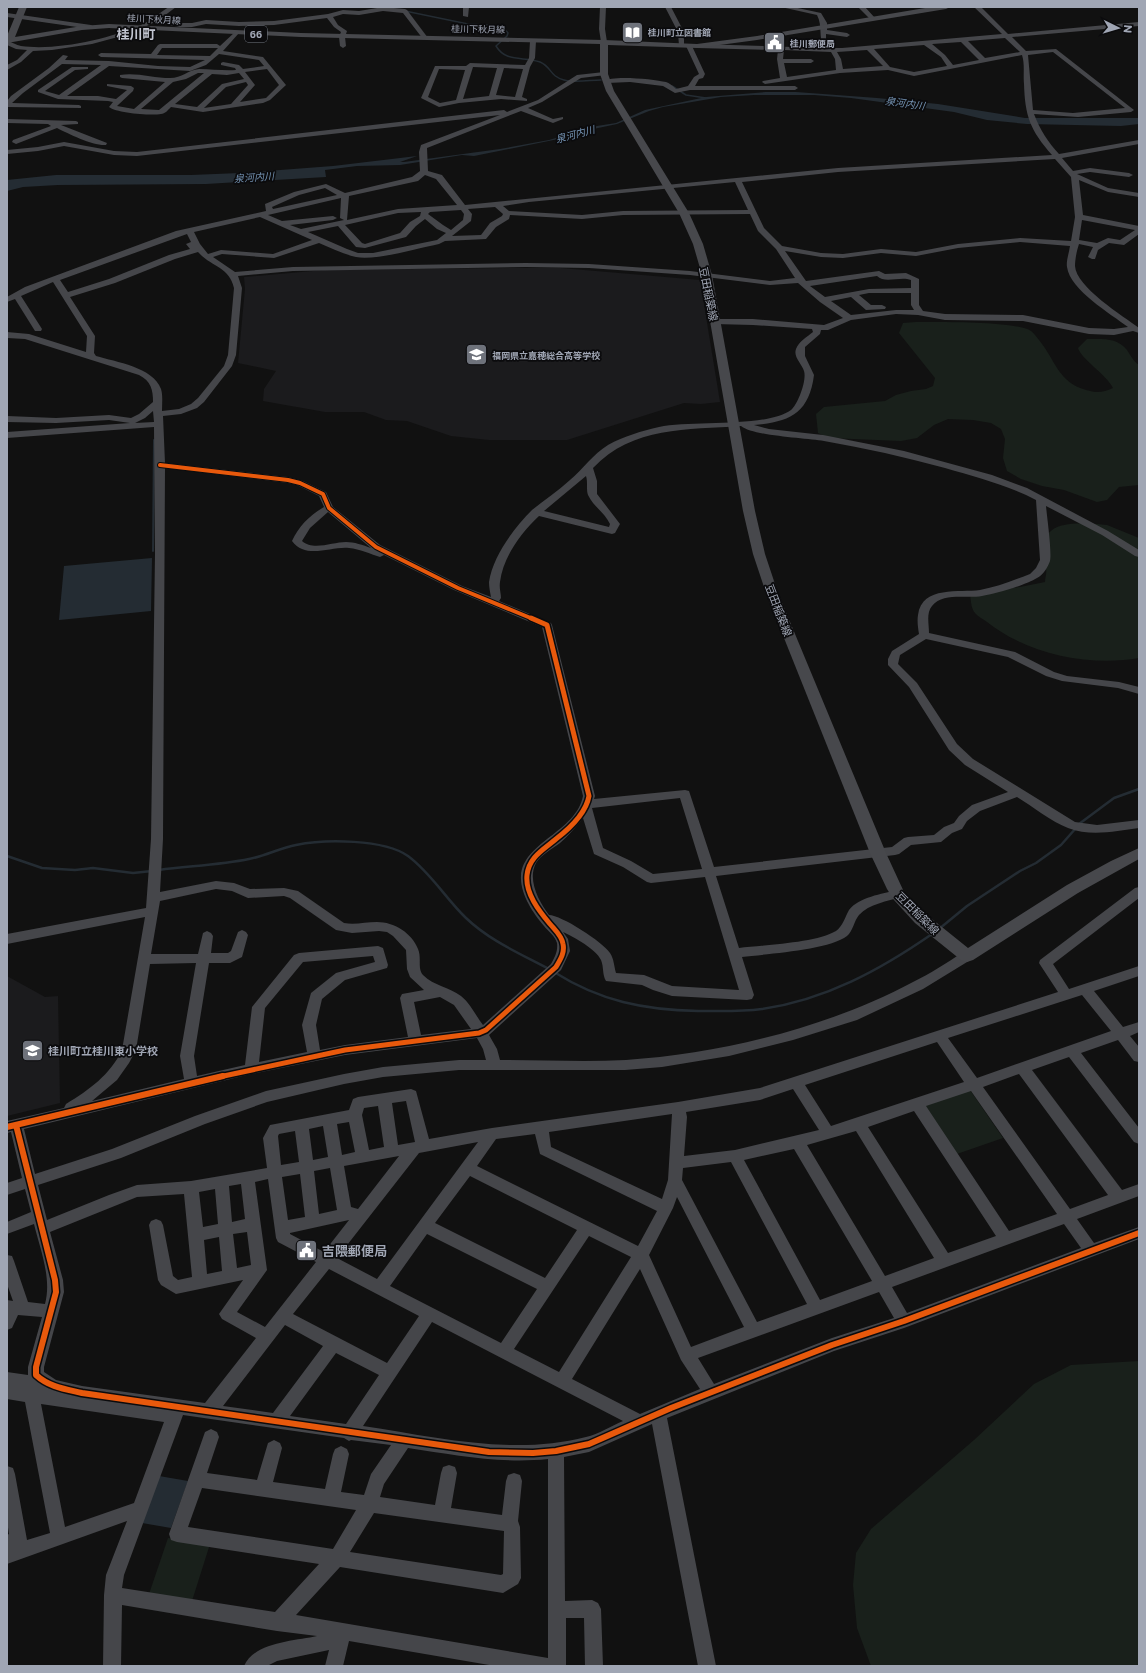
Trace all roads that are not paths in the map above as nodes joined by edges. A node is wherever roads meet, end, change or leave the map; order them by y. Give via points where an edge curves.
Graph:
1 (173, 7) edge
2 (466, 7) edge
3 (603, 7) edge
4 (668, 7) edge
5 (784, 7) edge
6 (861, 7) edge
7 (946, 7) edge
8 (977, 7) edge
9 (406, 9) edge
10 (23, 10) edge
11 (819, 10) edge
12 (7, 15) edge
13 (330, 16) junction
14 (466, 16) dead end
15 (873, 19) junction
16 (153, 20) junction
17 (1139, 24) edge
18 (92, 27) junction
19 (141, 28) junction
20 (824, 29) junction
21 (236, 33) junction
22 (847, 35) dead end
23 (1008, 36) junction
24 (342, 37) junction
25 (425, 38) junction
26 (604, 38) junction
27 (963, 40) junction
28 (533, 41) junction
29 (8, 42) edge
30 (926, 43) junction
31 (343, 46) dead end
32 (689, 46) junction
33 (868, 47) junction
34 (65, 48) junction
35 (32, 49) junction
36 (218, 49) junction
37 (781, 49) junction
38 (831, 50) junction
39 (1024, 53) junction
40 (101, 54) dead end
41 (131, 55) junction
42 (154, 56) junction
43 (212, 58) junction
44 (983, 60) junction
45 (781, 61) junction
46 (811, 61) dead end
47 (61, 62) junction
48 (109, 63) junction
49 (122, 64) junction
50 (223, 64) dead end
51 (135, 66) junction
52 (501, 66) junction
53 (951, 66) junction
54 (269, 67) junction
55 (527, 67) junction
56 (7, 68) edge
57 (469, 68) junction
58 (888, 68) junction
59 (99, 70) junction
60 (840, 70) junction
61 (241, 71) junction
62 (210, 72) junction
63 (122, 76) junction
64 (606, 77) junction
65 (784, 78) junction
66 (171, 80) junction
67 (248, 80) junction
68 (109, 85) junction
69 (691, 88) junction
70 (725, 88) junction
71 (795, 88) dead end
72 (61, 97) junction
73 (91, 98) junction
74 (492, 98) junction
75 (518, 99) junction
76 (118, 101) junction
77 (540, 101) junction
78 (459, 102) junction
79 (7, 105) edge
80 (171, 105) junction
81 (233, 106) junction
82 (79, 107) dead end
83 (199, 109) junction
84 (135, 111) junction
85 (518, 112) junction
86 (1030, 112) junction
87 (7, 113) edge
88 (75, 114) dead end
89 (1070, 115) junction
90 (1133, 116) dead end
91 (561, 118) dead end
92 (7, 121) edge
93 (49, 122) junction
94 (76, 123) dead end
95 (57, 126) junction
96 (16, 142) dead end
97 (1139, 142) edge
98 (114, 147) junction
99 (7, 152) edge
100 (1057, 157) junction
101 (424, 169) junction
102 (1074, 175) junction
103 (1129, 175) dead end
104 (736, 179) junction
105 (668, 186) junction
106 (345, 196) junction
107 (1138, 199) edge
108 (498, 206) junction
109 (463, 208) junction
110 (426, 212) junction
111 (752, 212) junction
112 (507, 213) junction
113 (684, 213) junction
114 (266, 214) junction
115 (1079, 217) junction
116 (342, 221) junction
117 (280, 223) junction
118 (1139, 229) edge
119 (189, 230) junction
120 (299, 232) junction
121 (452, 233) junction
122 (445, 239) junction
123 (319, 240) junction
124 (1075, 242) junction
125 (195, 243) junction
126 (1099, 246) junction
127 (779, 248) junction
128 (207, 257) junction
129 (1092, 257) dead end
130 (234, 274) junction
131 (707, 275) junction
132 (55, 279) junction
133 (802, 282) junction
134 (915, 290) junction
135 (853, 294) junction
136 (16, 295) junction
137 (65, 296) junction
138 (7, 300) edge
139 (823, 300) junction
140 (896, 312) junction
141 (921, 314) junction
142 (849, 318) junction
143 (714, 321) junction
144 (816, 327) junction
145 (38, 329) dead end
146 (1136, 330) edge
147 (7, 335) edge
148 (93, 357) junction
149 (156, 404) junction
150 (158, 414) junction
151 (7, 419) edge
152 (159, 424) junction
153 (734, 424) junction
154 (7, 435) edge
155 (160, 465) junction
156 (588, 468) junction
157 (1041, 500) junction
158 (330, 508) junction
159 (536, 512) junction
160 (577, 522) junction
161 (570, 532) dead end
162 (1139, 554) edge
163 (392, 556) junction
164 (487, 601) junction
165 (924, 635) junction
166 (1139, 691) edge
167 (1017, 793) junction
168 (587, 806) junction
169 (1139, 824) edge
170 (1139, 853) edge
171 (878, 854) junction
172 (709, 873) junction
173 (1139, 891) edge
174 (898, 895) junction
175 (154, 905) junction
176 (542, 913) junction
177 (242, 935) dead end
178 (207, 936) dead end
179 (7, 939) edge
180 (733, 953) junction
181 (967, 956) junction
182 (202, 958) junction
183 (145, 959) junction
184 (1139, 971) edge
185 (1084, 988) junction
186 (439, 992) junction
187 (1066, 994) junction
188 (1139, 1027) edge
189 (479, 1033) junction
190 (1120, 1033) junction
191 (939, 1035) junction
192 (415, 1040) junction
193 (1071, 1050) junction
194 (314, 1056) junction
195 (1139, 1058) edge
196 (494, 1064) junction
197 (1022, 1067) junction
198 (251, 1069) junction
199 (797, 1083) junction
200 (192, 1084) junction
201 (973, 1084) junction
202 (384, 1099) junction
203 (917, 1104) junction
204 (678, 1108) junction
205 (61, 1113) junction
206 (356, 1115) junction
207 (329, 1119) junction
208 (301, 1124) junction
209 (859, 1124) junction
210 (12, 1126) edge
211 (541, 1127) junction
212 (828, 1133) junction
213 (492, 1134) junction
214 (1139, 1138) edge
215 (798, 1142) junction
216 (418, 1147) junction
217 (392, 1152) junction
218 (735, 1156) junction
219 (363, 1157) junction
220 (336, 1161) junction
221 (676, 1163) junction
222 (305, 1167) junction
223 (468, 1168) junction
224 (274, 1172) junction
225 (247, 1177) junction
226 (675, 1180) junction
227 (29, 1182) junction
228 (221, 1182) junction
229 (191, 1187) junction
230 (7, 1189) edge
231 (1139, 1190) edge
232 (1118, 1198) junction
233 (666, 1208) junction
234 (363, 1212) junction
235 (345, 1214) junction
236 (1066, 1217) junction
237 (313, 1221) junction
238 (40, 1222) junction
239 (253, 1224) junction
240 (156, 1225) dead end
241 (426, 1226) junction
242 (7, 1228) edge
243 (282, 1228) junction
244 (586, 1228) junction
245 (226, 1229) junction
246 (1139, 1233) edge
247 (196, 1235) junction
248 (1006, 1239) junction
249 (1091, 1251) junction
250 (641, 1255) junction
251 (326, 1260) junction
252 (7, 1261) edge
253 (945, 1262) junction
254 (259, 1270) junction
255 (230, 1276) junction
256 (200, 1282) junction
257 (882, 1284) junction
258 (380, 1287) junction
259 (548, 1287) junction
260 (14, 1308) edge
261 (817, 1308) junction
262 (51, 1311) junction
263 (429, 1313) junction
264 (282, 1316) junction
265 (904, 1321) junction
266 (7, 1323) edge
267 (753, 1330) junction
268 (267, 1336) junction
269 (334, 1343) junction
270 (504, 1352) junction
271 (687, 1355) junction
272 (388, 1372) junction
273 (7, 1379) edge
274 (562, 1382) junction
275 (50, 1386) junction
276 (29, 1391) junction
277 (7, 1392) edge
278 (710, 1392) junction
279 (209, 1411) junction
280 (176, 1412) junction
281 (658, 1414) junction
282 (277, 1421) junction
283 (640, 1422) junction
284 (349, 1433) junction
285 (211, 1437) dead end
286 (404, 1440) junction
287 (274, 1448) dead end
288 (556, 1451) junction
289 (341, 1454) dead end
290 (449, 1473) dead end
291 (7, 1474) edge
292 (196, 1479) junction
293 (514, 1480) dead end
294 (263, 1488) junction
295 (331, 1498) junction
296 (370, 1503) junction
297 (139, 1509) junction
298 (442, 1514) junction
299 (509, 1524) junction
300 (59, 1538) junction
301 (13, 1548) edge
302 (337, 1558) junction
303 (113, 1595) junction
304 (557, 1610) junction
305 (277, 1622) junction
306 (342, 1631) junction
307 (112, 1666) edge
308 (253, 1666) edge
309 (334, 1666) edge
310 (547, 1666) edge
311 (557, 1666) edge
312 (594, 1666) edge
313 (707, 1666) edge

1 - 16 street
2 - 14 street
3 - 26 street
4 - 32 street
5 - 11 street
6 - 15 street
7 - 15 main road, 桂川下秋月線 / 66
8 - 23 street
9 - 13 street via 343,12
9 - 25 street
10 - 12 street
10 - 18 street
10 - 29 main road
11 - 20 street
13 - 16 street via 274,23 239,24 206,22 180,25
13 - 24 street via 336,26 344,31
15 - 20 main road, 桂川下秋月線 / 66
16 - 19 street
17 - 23 street
18 - 19 main road, 桂川下秋月線 / 66
18 - 29 main road, 桂川下秋月線 / 66
19 - 21 main road, 桂川下秋月線 / 66
19 - 34 street
20 - 22 street
20 - 32 main road, 桂川下秋月線 / 66
20 - 38 street via 823,39
21 - 24 main road, 桂川下秋月線 / 66
21 - 36 street
23 - 27 street
23 - 39 street
24 - 25 main road, 桂川下秋月線 / 66
24 - 31 street
25 - 28 main road, 桂川下秋月線 / 66
26 - 28 main road, 桂川下秋月線 / 66 via 584,42
26 - 32 main road, 桂川下秋月線 / 66
26 - 64 main road, 豆田稲築線
27 - 30 street
27 - 44 street
28 - 55 street via 532,58
29 - 35 street via 18,48
30 - 33 street
30 - 53 street
32 - 37 street
32 - 69 street via 702,74 696,78
33 - 38 street
33 - 58 street
34 - 35 street
34 - 47 street via 66,55
35 - 56 street
36 - 42 street via 160,46
36 - 43 street
36 - 54 street via 261,58
37 - 38 street
37 - 45 street
38 - 60 street via 838,59
39 - 44 street
39 - 86 street
39 - 89 street via 1054,50 1131,110
40 - 41 street
41 - 42 street
41 - 49 street
42 - 43 street
43 - 51 street via 190,70
44 - 53 street
45 - 46 street
45 - 65 street
47 - 48 street
47 - 79 street via 17,94
48 - 49 street
48 - 59 street
49 - 51 street
50 - 61 street via 235,65
51 - 63 street
52 - 55 street
52 - 57 street via 470,65
52 - 74 street
53 - 58 street via 914,74
54 - 61 street
54 - 81 street via 283,83 281,86 266,100
55 - 75 street
57 - 78 street
57 - 78 street via 437,67 424,98 439,105
58 - 60 street
59 - 72 street
59 - 72 street via 74,68 40,91 50,96
60 - 65 street
61 - 62 street
61 - 67 street
62 - 66 street via 195,72 184,78
62 - 80 street
63 - 66 street
63 - 68 street
64 - 69 street via 665,84 679,90
64 - 77 street via 588,74 572,80
64 - 105 main road, 豆田稲築線 via 613,97
65 - 70 street
66 - 84 street
67 - 81 street via 252,86
67 - 83 street via 224,85
68 - 73 street
68 - 76 street via 131,88
69 - 70 street
70 - 71 street
72 - 73 street
73 - 76 street
74 - 75 street
74 - 78 street
75 - 77 street
76 - 84 street via 112,107
77 - 85 street
79 - 82 street
80 - 83 street
80 - 84 street via 161,112
81 - 83 street
85 - 91 street via 554,121
85 - 98 street via 137,154
85 - 101 street via 426,146 423,149
86 - 89 street
86 - 100 street via 1035,128
87 - 88 street
89 - 90 street
92 - 93 street
93 - 94 street
93 - 95 street
95 - 96 street
95 - 98 street via 89,140
97 - 100 street
98 - 99 street via 64,144
100 - 102 street
100 - 104 street via 838,170
101 - 106 street via 419,177 411,180
101 - 109 street via 439,177
102 - 103 street via 1090,170
102 - 107 street via 1104,189
102 - 115 street
104 - 105 street
104 - 111 street
105 - 108 street via 529,200
105 - 113 main road, 豆田稲築線
106 - 114 street
106 - 114 street via 326,186 309,189 268,206
106 - 116 street
108 - 109 street
108 - 112 street
109 - 110 street
109 - 121 street via 468,214 467,221
110 - 116 street via 398,211
110 - 116 street via 404,235 365,246 359,245
110 - 121 street via 440,227
111 - 113 street
111 - 127 street via 761,229
112 - 113 street via 582,217 623,213
112 - 122 street via 506,218 494,225 483,237
113 - 131 main road, 豆田稲築線 via 698,244
114 - 117 street
114 - 119 street
115 - 118 street
115 - 124 street
116 - 117 street
116 - 120 street
117 - 120 street
118 - 126 street via 1121,243 1108,240
119 - 125 street
119 - 132 street
120 - 123 street
121 - 122 street
122 - 123 street via 365,255 344,251
123 - 128 street via 274,256 221,252
124 - 126 street
124 - 127 street via 1020,240 958,246 916,254 881,251 843,256
124 - 146 street via 1071,266 1073,274 1080,284
125 - 128 street
125 - 137 street via 190,244 194,250
126 - 129 street
127 - 133 street
128 - 130 street
130 - 131 street via 294,269 526,265 589,266
130 - 150 street via 238,288 232,355 228,366 194,406 181,411
131 - 133 street via 770,283
131 - 143 main road, 豆田稲築線
132 - 136 street
132 - 137 street
133 - 134 street via 879,273 883,277 909,275 915,279
133 - 139 street
134 - 135 street
134 - 141 street via 915,305
135 - 139 street
135 - 140 street via 869,308 892,306
136 - 138 street
136 - 145 street
137 - 148 street via 91,336 90,353
139 - 142 street
140 - 141 street
140 - 142 street
141 - 146 street via 945,317 1023,318 1088,331
142 - 144 street via 825,328
143 - 144 street
143 - 153 main road, 豆田稲築線
144 - 153 street via 817,332 800,349 801,360 809,372 810,380 796,410 776,418
147 - 148 street via 26,336
148 - 149 street via 149,376 156,387
149 - 150 street
149 - 151 street via 132,421 119,417 73,420
150 - 152 street
152 - 154 street
152 - 155 street
153 - 156 street via 676,427 657,431 610,449
153 - 157 street via 904,454 989,477 1024,490
153 - 171 main road, 豆田稲築線 via 748,511 772,593
155 - 158 street via 300,483 322,494
155 - 175 street via 157,839
156 - 159 street
156 - 160 street via 592,494 613,520 615,527 612,531
157 - 162 street
157 - 165 street via 1045,560 1041,569 1034,576 981,593 942,595 932,600 926,606 923,615
158 - 163 street via 376,547
158 - 163 street via 306,524 297,541 300,545 312,548 347,545
159 - 160 street
159 - 164 street via 510,544 494,581 496,598
160 - 161 street
163 - 164 street
164 - 168 street via 542,622 549,628 589,796
165 - 166 street via 1011,654 1050,674 1066,679 1119,685
165 - 167 street via 896,653 893,665 913,685 953,747 969,762
167 - 169 street via 1071,825 1083,829
167 - 171 street via 985,803 970,811 958,826 937,839 908,841 894,851
168 - 172 street via 598,851 627,864 651,879
168 - 172 street via 685,794
168 - 176 street via 559,837 530,862 528,885
170 - 181 main road via 1110,866 1066,892
171 - 172 street
171 - 174 main road, 豆田稲築線
172 - 180 street
173 - 187 street via 1045,963
174 - 180 street via 864,906 856,911 842,933 827,939
174 - 181 main road, 豆田稲築線 via 921,919
175 - 179 street
175 - 183 street
175 - 186 street via 216,885 234,887 248,894 294,894 340,927 353,930 390,928 401,936 413,951 414,973
176 - 180 street via 599,948 608,960 611,978 636,979 672,991 746,995
176 - 189 street via 560,936 563,946 560,961 556,968 486,1030
177 - 182 street via 237,954 230,958
178 - 182 street
181 - 196 street via 918,986 852,1016 793,1035 729,1051 625,1065
182 - 183 street
182 - 200 street via 187,1056
183 - 205 street via 129,1050 124,1062 94,1094
184 - 185 street
185 - 187 street
185 - 190 street
186 - 189 street via 458,1000
186 - 192 street via 407,998
187 - 191 street
188 - 190 street
189 - 192 street
189 - 196 street via 490,1048
190 - 193 street
190 - 195 street
191 - 199 street
191 - 201 street
192 - 194 street
193 - 197 street
193 - 214 street
194 - 198 street
194 - 198 street via 308,1024 316,997 341,976 382,965 378,950 299,958 259,1007
196 - 227 street via 383,1072 266,1097 116,1154
197 - 201 street
197 - 232 street
198 - 200 street
199 - 204 street via 760,1094
199 - 212 street
200 - 205 street
201 - 203 street
201 - 236 street
202 - 206 street via 358,1103
202 - 216 street via 411,1095
202 - 217 street
203 - 209 street
203 - 248 street
204 - 211 street
204 - 221 street via 680,1117
205 - 210 street
206 - 207 street
206 - 219 street
207 - 208 street
207 - 220 street
208 - 222 street
208 - 224 street via 275,1129 271,1134
209 - 212 street
209 - 253 street
210 - 227 street
211 - 213 street
211 - 233 street via 545,1150
212 - 215 street
213 - 216 street
213 - 223 street
215 - 218 street
215 - 257 street
216 - 217 street
216 - 234 street
217 - 219 street
218 - 221 street
218 - 261 street
219 - 220 street
220 - 222 street
220 - 235 street
221 - 226 street
222 - 224 street
222 - 237 street
223 - 241 street
223 - 244 street
224 - 225 street
224 - 243 street
225 - 228 street
225 - 239 street
226 - 233 street
226 - 267 street
227 - 230 street
227 - 238 street
228 - 229 street
228 - 245 street
229 - 238 street via 137,1191
229 - 247 street
231 - 232 street
232 - 236 street
233 - 250 street
234 - 235 street
234 - 251 street
235 - 237 street
236 - 248 street
236 - 249 street
237 - 243 street
238 - 242 street
238 - 262 street via 55,1280 56,1292
239 - 245 street
239 - 254 street
240 - 256 street via 166,1280 176,1287
241 - 258 street
241 - 259 street
243 - 251 street via 283,1238
244 - 250 street
244 - 259 street
245 - 247 street
245 - 255 street
246 - 249 street
247 - 256 street
248 - 253 street
249 - 265 street
250 - 271 street
250 - 274 street
251 - 258 street
251 - 264 street
252 - 260 street
253 - 257 street
254 - 255 street
254 - 268 street via 227,1314
255 - 256 street
257 - 261 street
257 - 265 street
258 - 263 street
259 - 270 street
260 - 262 street
260 - 266 street
261 - 267 street
262 - 275 street via 36,1368 36,1375
263 - 270 street
263 - 272 street
264 - 268 street
264 - 269 street
265 - 278 street via 832,1345
267 - 271 street
268 - 279 street
269 - 272 street
269 - 282 street
270 - 274 street
271 - 278 street
272 - 284 street
273 - 276 street
274 - 283 street
275 - 276 street
275 - 280 street
276 - 277 street
276 - 280 street
276 - 300 street
278 - 281 street
279 - 280 street
279 - 282 street
280 - 297 street
281 - 283 street
281 - 313 street
282 - 284 street
283 - 288 street via 588,1444
284 - 286 street
285 - 292 street
286 - 288 street via 489,1452
286 - 296 street via 377,1480
287 - 294 street
288 - 304 street
289 - 295 street
290 - 298 street
291 - 301 street
292 - 294 street
292 - 302 street via 177,1534
293 - 299 street
294 - 295 street
295 - 296 street
296 - 298 street
296 - 302 street
297 - 300 street
297 - 303 street via 115,1575
298 - 299 street
299 - 302 street via 512,1527 512,1578 503,1584
300 - 301 street
302 - 305 street
303 - 305 street
303 - 307 street
304 - 311 street
304 - 312 street via 592,1609
305 - 306 street
306 - 308 street via 325,1643 273,1653
306 - 309 street
306 - 310 street

